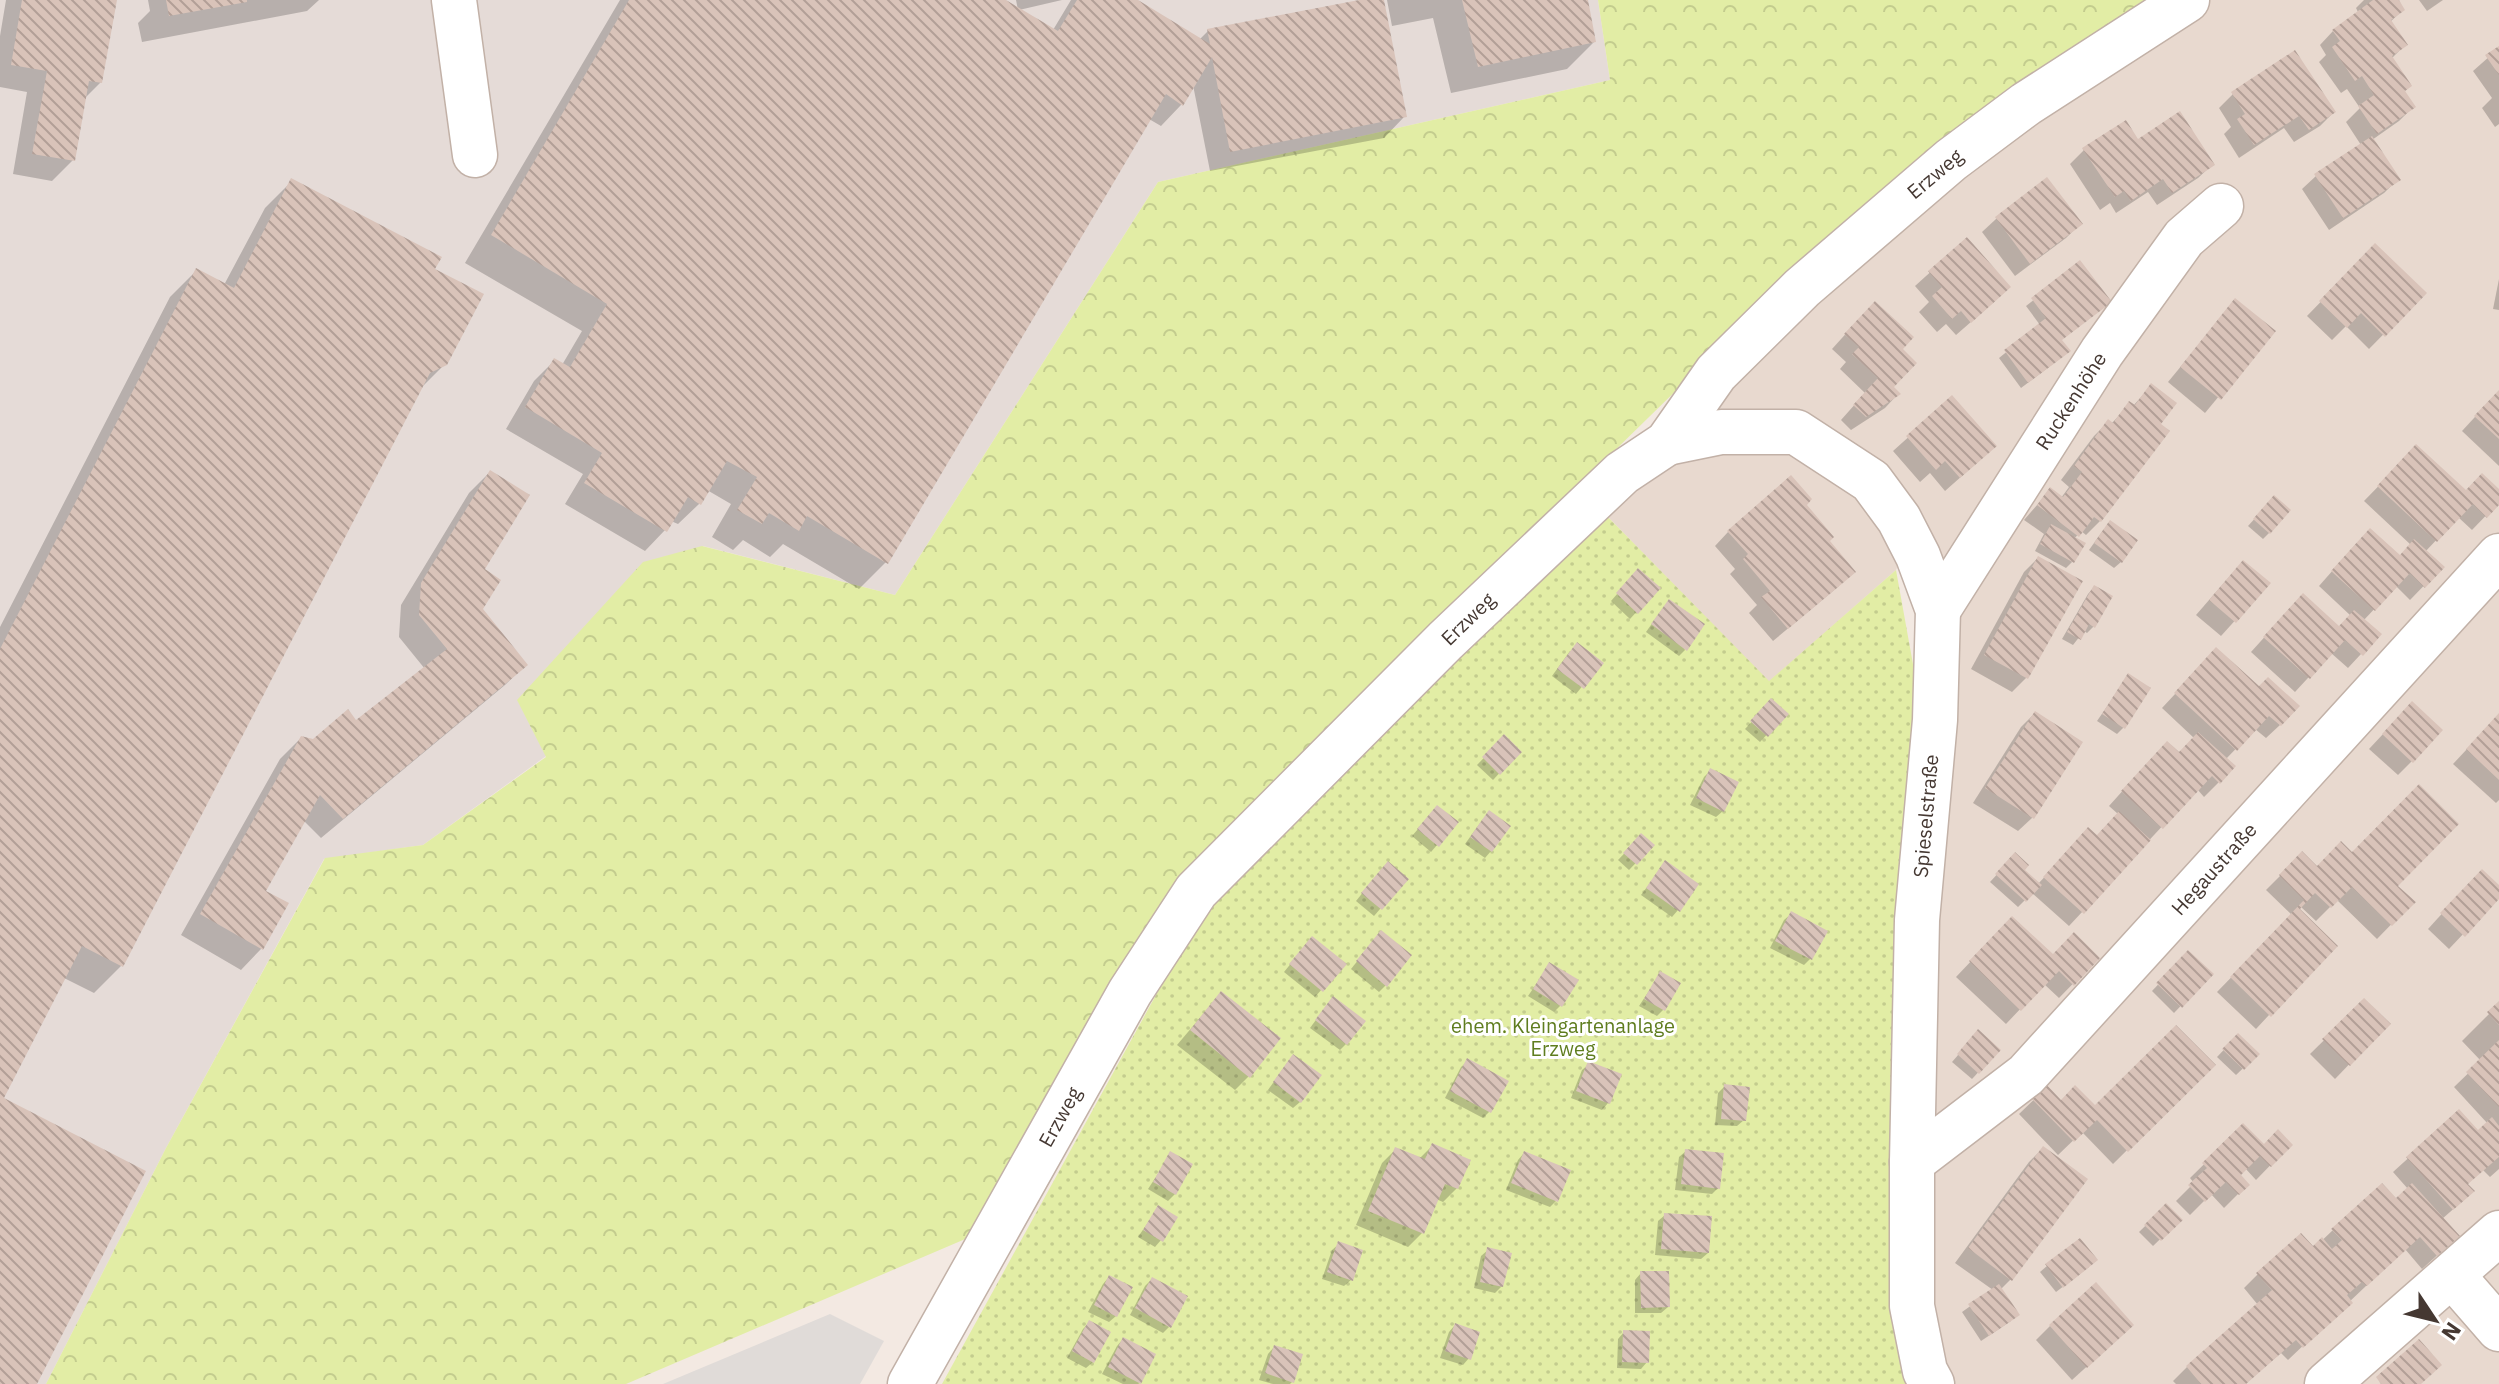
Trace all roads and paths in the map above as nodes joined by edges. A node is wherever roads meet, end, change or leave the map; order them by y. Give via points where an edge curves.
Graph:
1 (454, 0) edge
2 (2187, 0) edge
3 (475, 155) dead end
4 (2221, 206) dead end
5 (1667, 443) junction
6 (2499, 556) edge
7 (1938, 610) junction
8 (1912, 1162) junction
9 (2499, 1233) edge
10 (2452, 1275) junction
11 (2499, 1329) edge
12 (910, 1384) edge
13 (1932, 1384) edge
14 (2327, 1384) edge

1 - 3 street
2 - 5 street, Erzweg via 2026,104 1951,160 1802,288 1716,373
4 - 7 street, Ruckenhöhe via 2184,238 2102,352
5 - 7 street, Spieselstraße via 1721,432 1796,432 1871,481 1899,519
5 - 12 street, Erzweg via 1622,473 1456,630 1196,891 1130,992
6 - 8 street, Hegaustraße via 2026,1075
7 - 8 street, Spieselstraße via 1935,720 1917,920
8 - 13 street, Spieselstraße via 1912,1306
9 - 10 street
10 - 11 street
10 - 14 street

